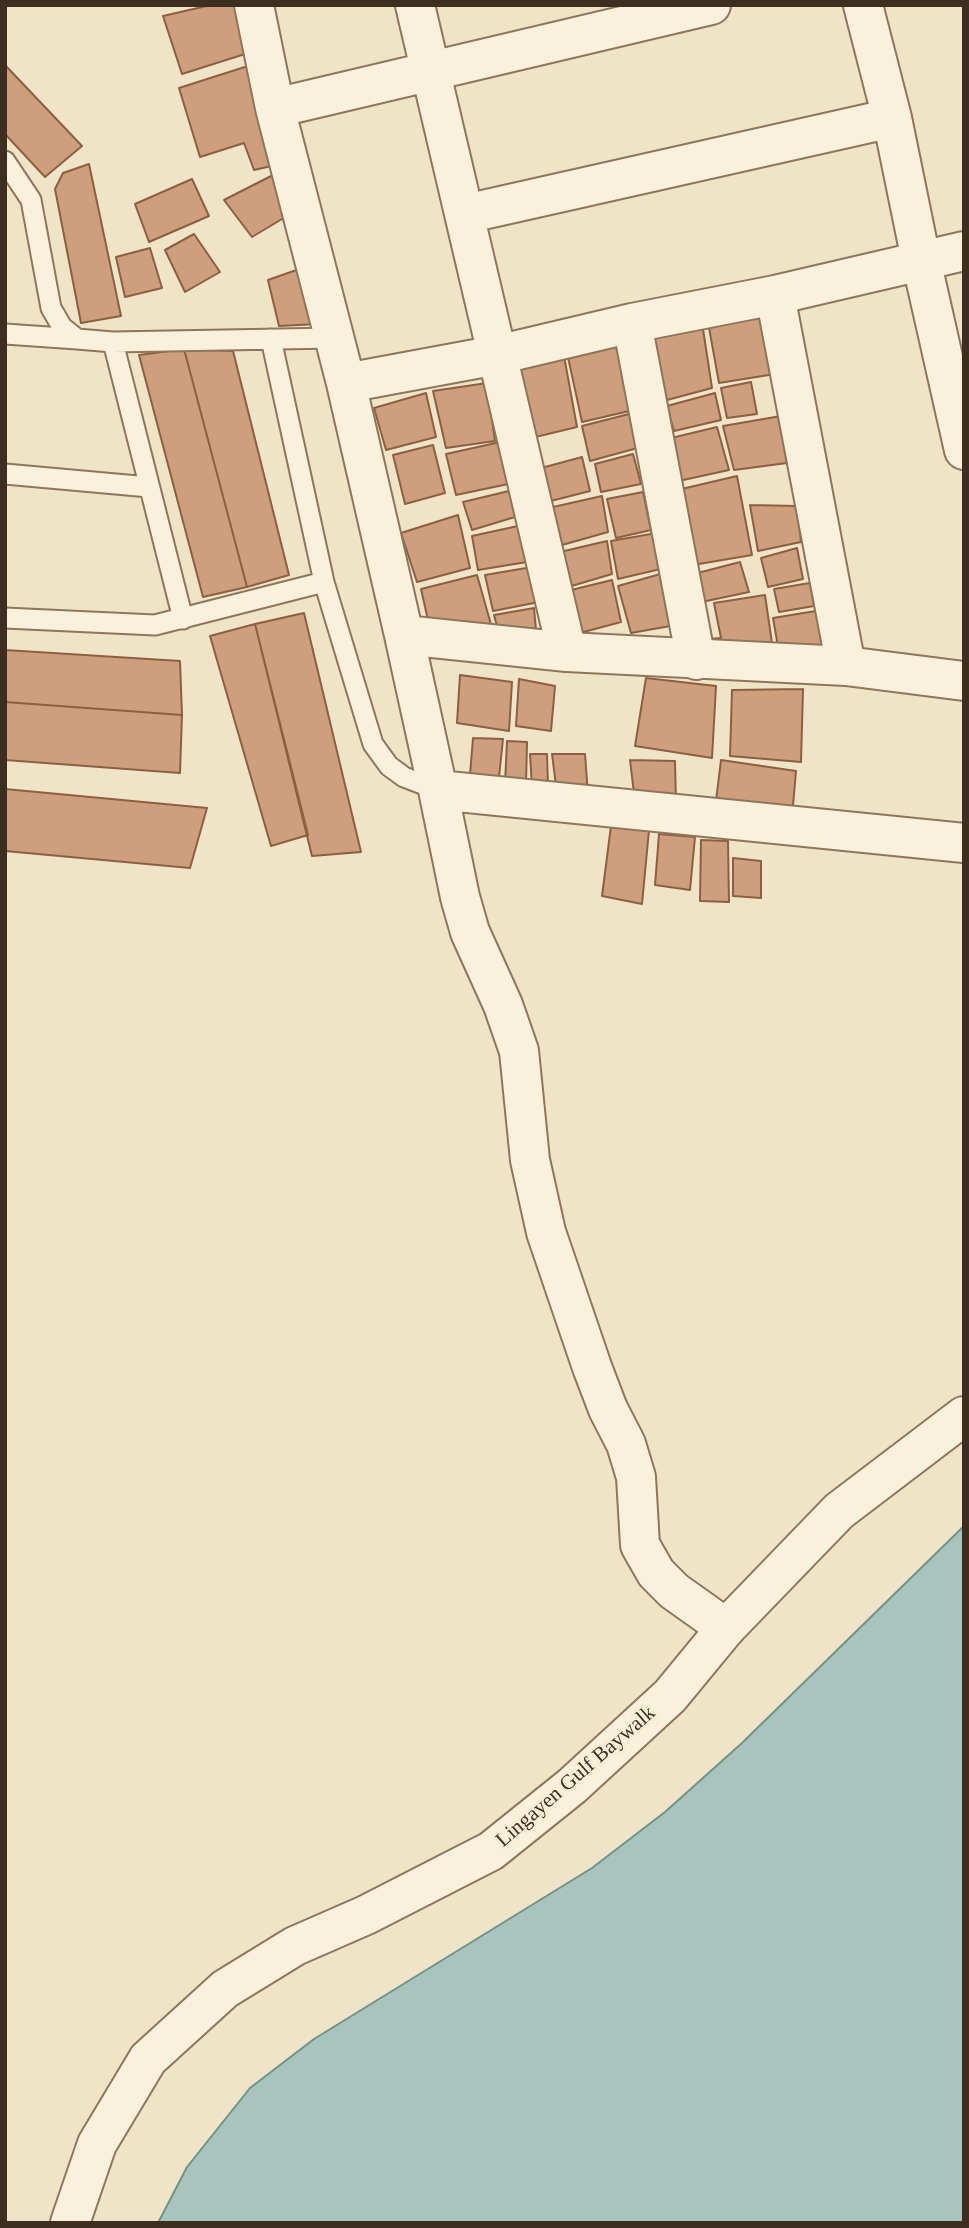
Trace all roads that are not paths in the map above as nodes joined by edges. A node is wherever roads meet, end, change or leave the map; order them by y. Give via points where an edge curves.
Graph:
1 (254, 5) edge
2 (415, 5) edge
3 (711, 5) edge
4 (863, 5) edge
5 (431, 73) junction
6 (275, 108) junction
7 (892, 118) junction
8 (5, 161) edge
9 (465, 215) junction
10 (964, 251) edge
11 (921, 260) junction
12 (775, 295) junction
13 (632, 323) junction
14 (5, 334) edge
15 (77, 338) junction
16 (334, 338) junction
17 (271, 339) junction
18 (113, 342) junction
19 (497, 355) junction
20 (346, 383) junction
21 (964, 450) edge
22 (5, 474) edge
23 (149, 487) junction
24 (324, 582) junction
25 (5, 618) edge
26 (183, 619) junction
27 (404, 635) junction
28 (567, 652) junction
29 (696, 660) junction
30 (846, 666) junction
31 (964, 681) edge
32 (438, 790) junction
33 (964, 844) edge
34 (964, 1416) edge
35 (726, 1628) junction
36 (70, 2223) edge

1 - 6 street
2 - 5 street
3 - 5 street
4 - 7 street
5 - 6 street
5 - 9 street
6 - 16 street
7 - 9 street
7 - 11 street
8 - 15 lane via 31,200 51,308 62,327
9 - 19 street
10 - 11 street
11 - 12 street
11 - 21 street
12 - 13 street
12 - 30 street
13 - 19 street
13 - 29 street
14 - 15 lane
15 - 18 lane
16 - 17 lane
16 - 20 street
17 - 18 lane
17 - 24 lane
18 - 23 lane
19 - 20 street
19 - 28 street
20 - 27 street
22 - 23 lane
23 - 26 lane
24 - 26 lane
24 - 32 lane via 373,744 404,777
25 - 26 lane via 134,625
27 - 28 street
27 - 32 street
28 - 29 street
29 - 30 street
30 - 31 street
32 - 33 street
32 - 35 street via 470,932 519,1051 530,1160 546,1232 636,1477 640,1545 656,1573 674,1591
34 - 35 street, Lingayen Gulf Baywalk via 839,1511
35 - 36 street, Lingayen Gulf Baywalk via 670,1696 572,1786 491,1851 295,1946 225,1989 148,2059 97,2144

